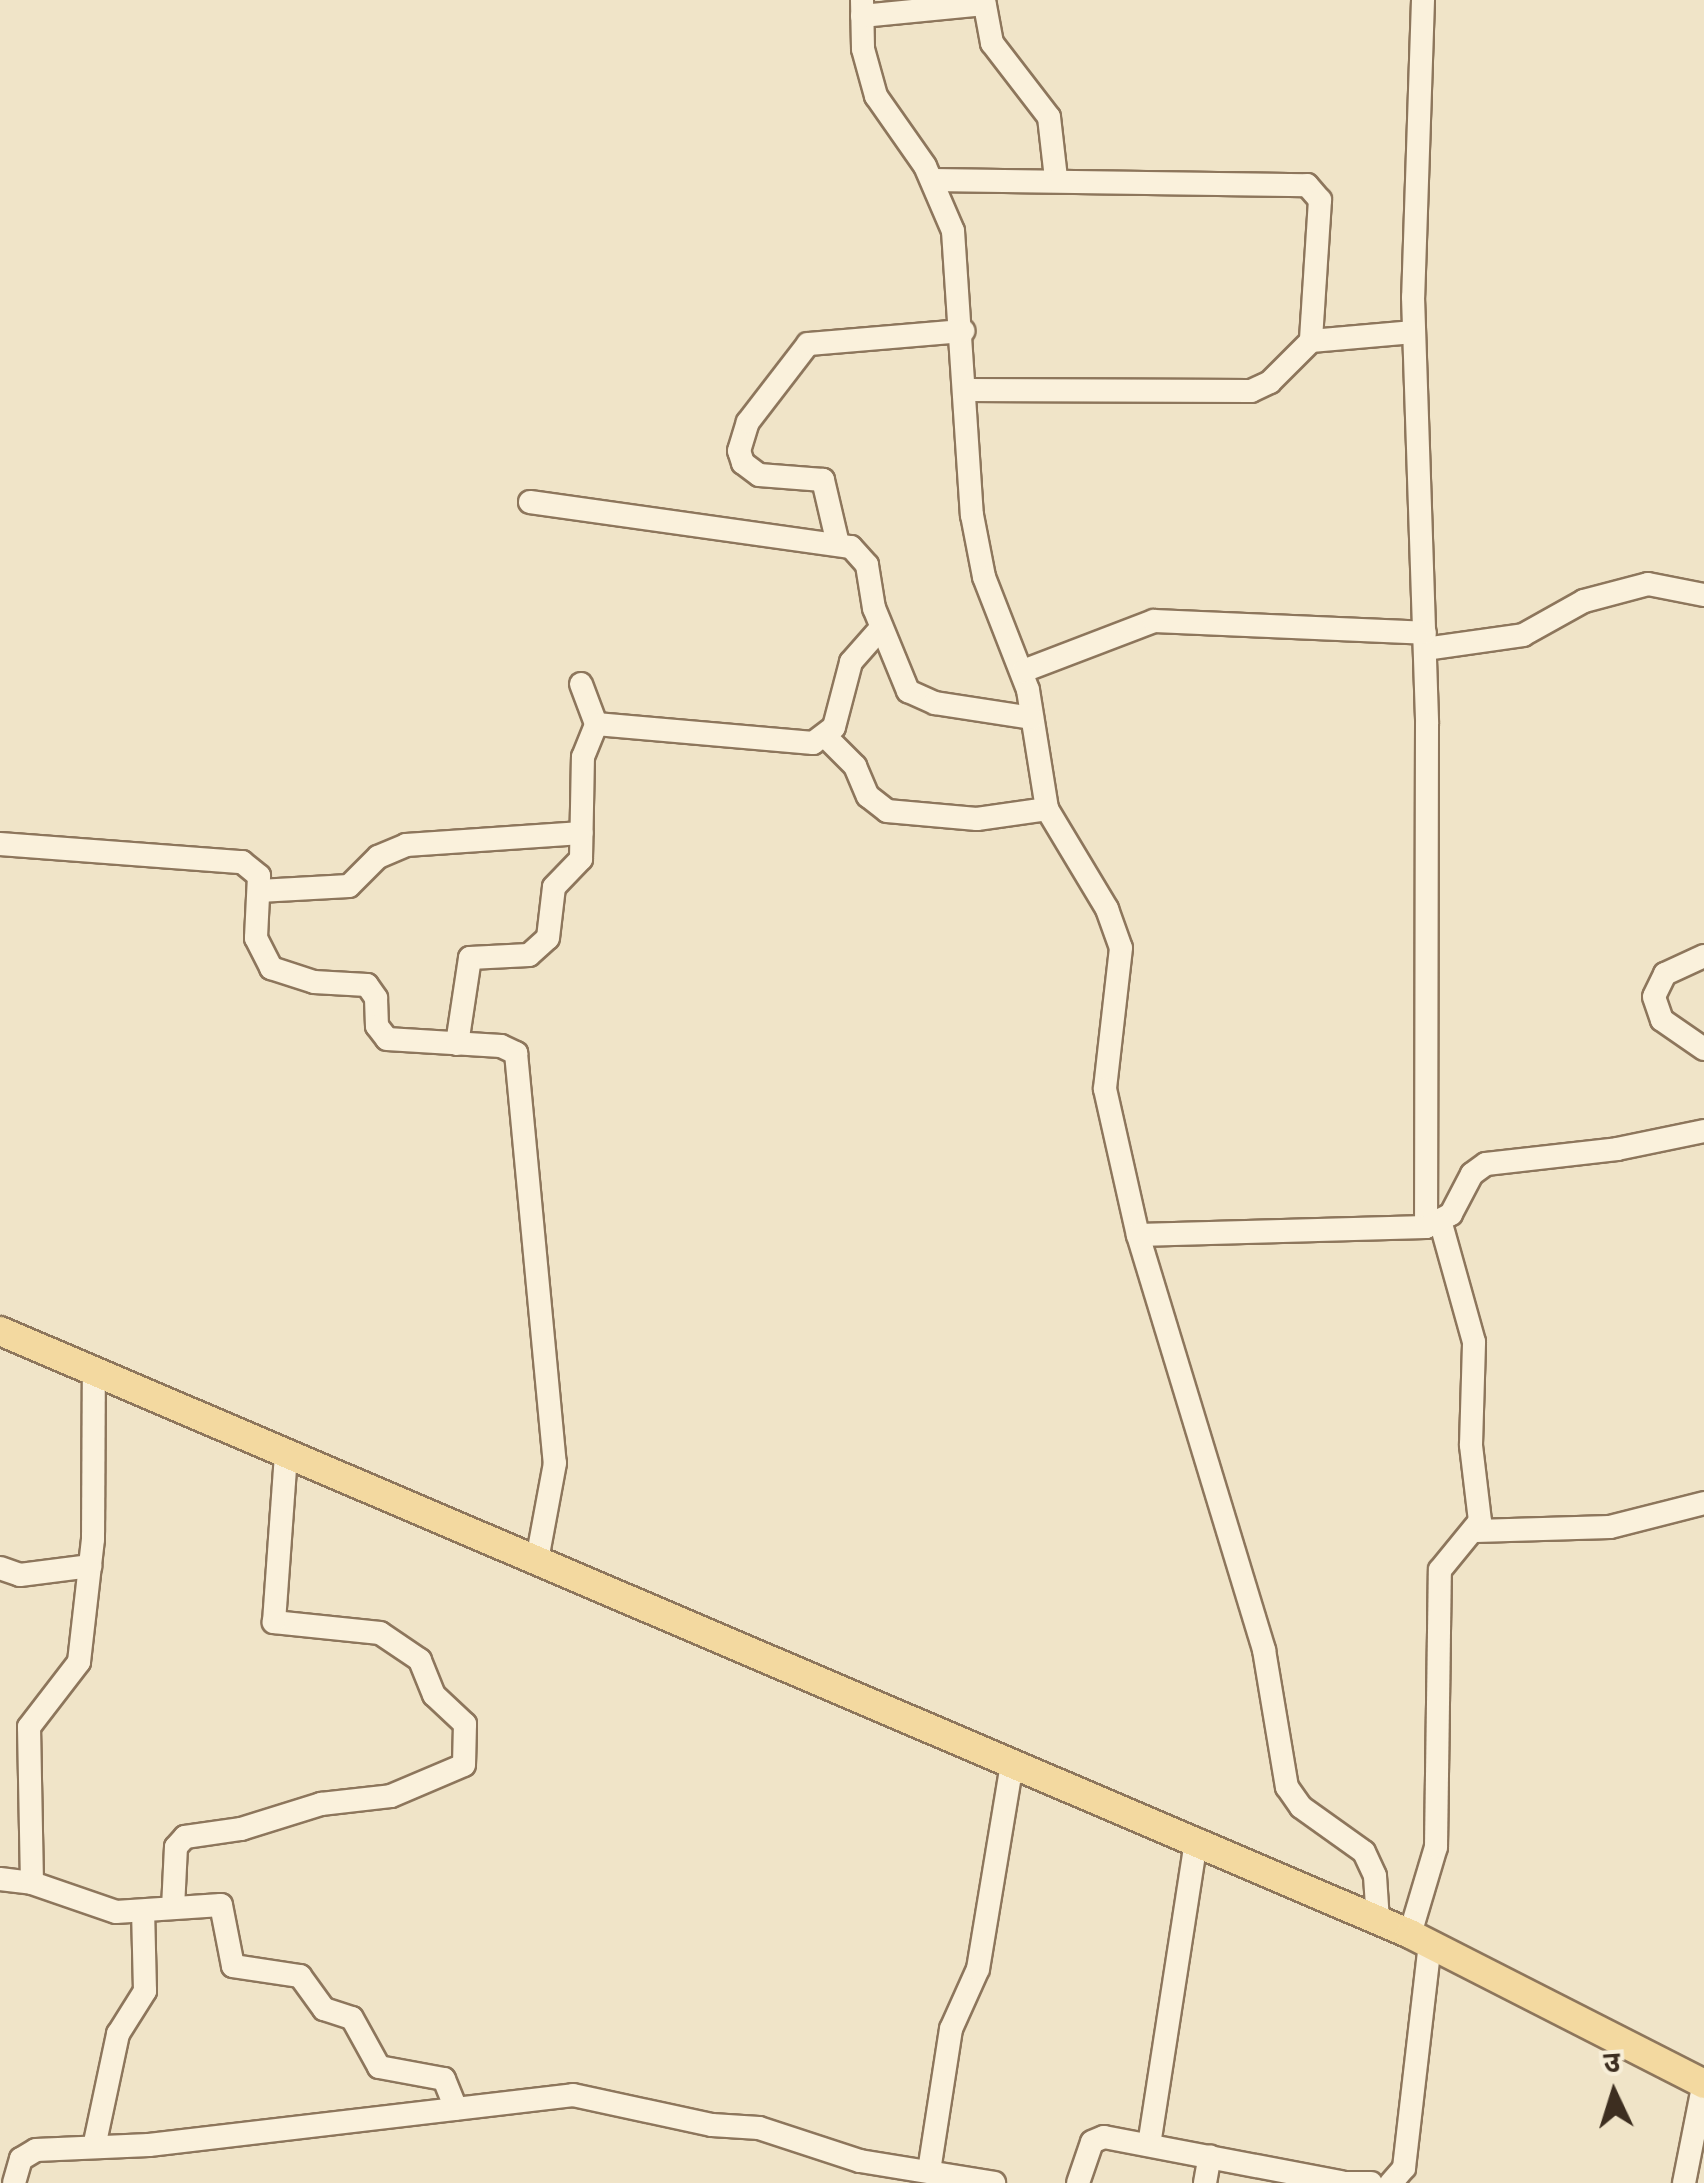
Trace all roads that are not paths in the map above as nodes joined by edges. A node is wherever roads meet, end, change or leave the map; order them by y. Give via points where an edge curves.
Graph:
1 (1423, 0) edge
2 (984, 2) edge
3 (862, 8) edge
4 (1056, 178) junction
5 (932, 180) junction
6 (963, 331) junction
7 (1414, 332) junction
8 (1311, 340) junction
9 (964, 390) junction
10 (530, 502) dead end
11 (838, 544) junction
12 (1704, 595) edge
13 (881, 628) junction
14 (1425, 641) junction
15 (1023, 671) junction
16 (581, 684) dead end
17 (1032, 718) junction
18 (596, 724) junction
19 (827, 738) junction
20 (1047, 809) junction
21 (582, 833) junction
22 (0, 844) edge
23 (259, 891) junction
24 (1704, 956) edge
25 (457, 1044) junction
26 (1704, 1049) edge
27 (1704, 1131) edge
28 (1434, 1226) junction
29 (1138, 1235) junction
30 (0, 1331) edge
31 (94, 1370) junction
32 (286, 1453) junction
33 (1704, 1503) edge
34 (1476, 1532) junction
35 (538, 1560) junction
36 (90, 1566) junction
37 (0, 1568) edge
38 (1012, 1763) junction
39 (1196, 1840) junction
40 (0, 1879) edge
41 (32, 1882) junction
42 (173, 1908) junction
43 (143, 1911) junction
44 (1378, 1921) junction
45 (1420, 1939) junction
46 (1704, 2083) edge
47 (456, 2108) junction
48 (1149, 2144) junction
49 (94, 2147) junction
50 (1210, 2156) junction
51 (929, 2170) junction
52 (1341, 2182) edge
53 (14, 2183) edge
54 (994, 2183) edge
55 (1078, 2183) edge
56 (1205, 2183) edge
57 (1370, 2183) edge
58 (1391, 2183) edge
59 (1684, 2183) edge

1 - 7 street
2 - 3 street
2 - 4 street via 992,43 1049,117
3 - 5 street via 863,48 882,111
4 - 5 street
4 - 8 street via 1306,185 1320,200
5 - 6 street via 954,232
6 - 9 street
6 - 11 street via 808,344 748,422 739,451 743,463 759,475 822,480
7 - 8 street
7 - 14 street
8 - 9 street via 1252,391
9 - 15 street via 978,547
10 - 11 street
11 - 13 street via 862,554
12 - 14 street via 1648,584 1584,601 1523,635
13 - 17 street via 917,698
13 - 19 street via 852,662
14 - 15 street via 1154,621
14 - 28 street
15 - 17 street
16 - 18 street
17 - 20 street
18 - 19 street via 797,744
18 - 21 street via 583,757
19 - 20 street via 855,766 868,796 888,811 978,819
20 - 29 street via 1107,909 1121,948 1105,1089
21 - 23 street via 406,846 378,857 349,886
21 - 25 street via 580,859 554,887 544,948 470,958
22 - 23 street via 229,858 254,868
23 - 25 street via 258,953 270,968 314,982 367,985 376,998 376,1026 387,1039
24 - 26 street via 1665,974 1654,997 1662,1020
25 - 35 street via 500,1046 518,1059 555,1464
27 - 28 street via 1486,1164
28 - 29 street
28 - 34 street via 1474,1342
29 - 44 street via 1264,1650 1288,1787 1301,1807 1364,1852 1375,1876
30 - 31 main road
31 - 32 main road
31 - 36 street
32 - 35 main road
32 - 42 street via 274,1622 380,1633 420,1660 434,1695 465,1724 464,1764 391,1796 321,1804 185,1838 176,1847
33 - 34 street via 1610,1528
34 - 45 street via 1440,1570 1436,1848
35 - 38 main road
36 - 37 street via 20,1576
36 - 41 street via 77,1668 28,1728
38 - 39 main road
38 - 51 street via 978,1968 951,2029
39 - 44 main road
39 - 48 street
40 - 41 street
41 - 43 street via 105,1910
42 - 43 street
42 - 47 street via 221,1905 233,1966 300,1976 324,2009 352,2018 379,2067 444,2079
43 - 49 street via 145,1991 118,2034
44 - 45 main road
45 - 46 main road
45 - 58 street via 1404,2168
46 - 59 street
47 - 49 street
47 - 51 street via 596,2097 697,2122 774,2132 860,2161
48 - 50 street
48 - 55 street via 1096,2138
49 - 53 street via 27,2153
50 - 52 street
50 - 56 street
51 - 54 street
52 - 57 street

